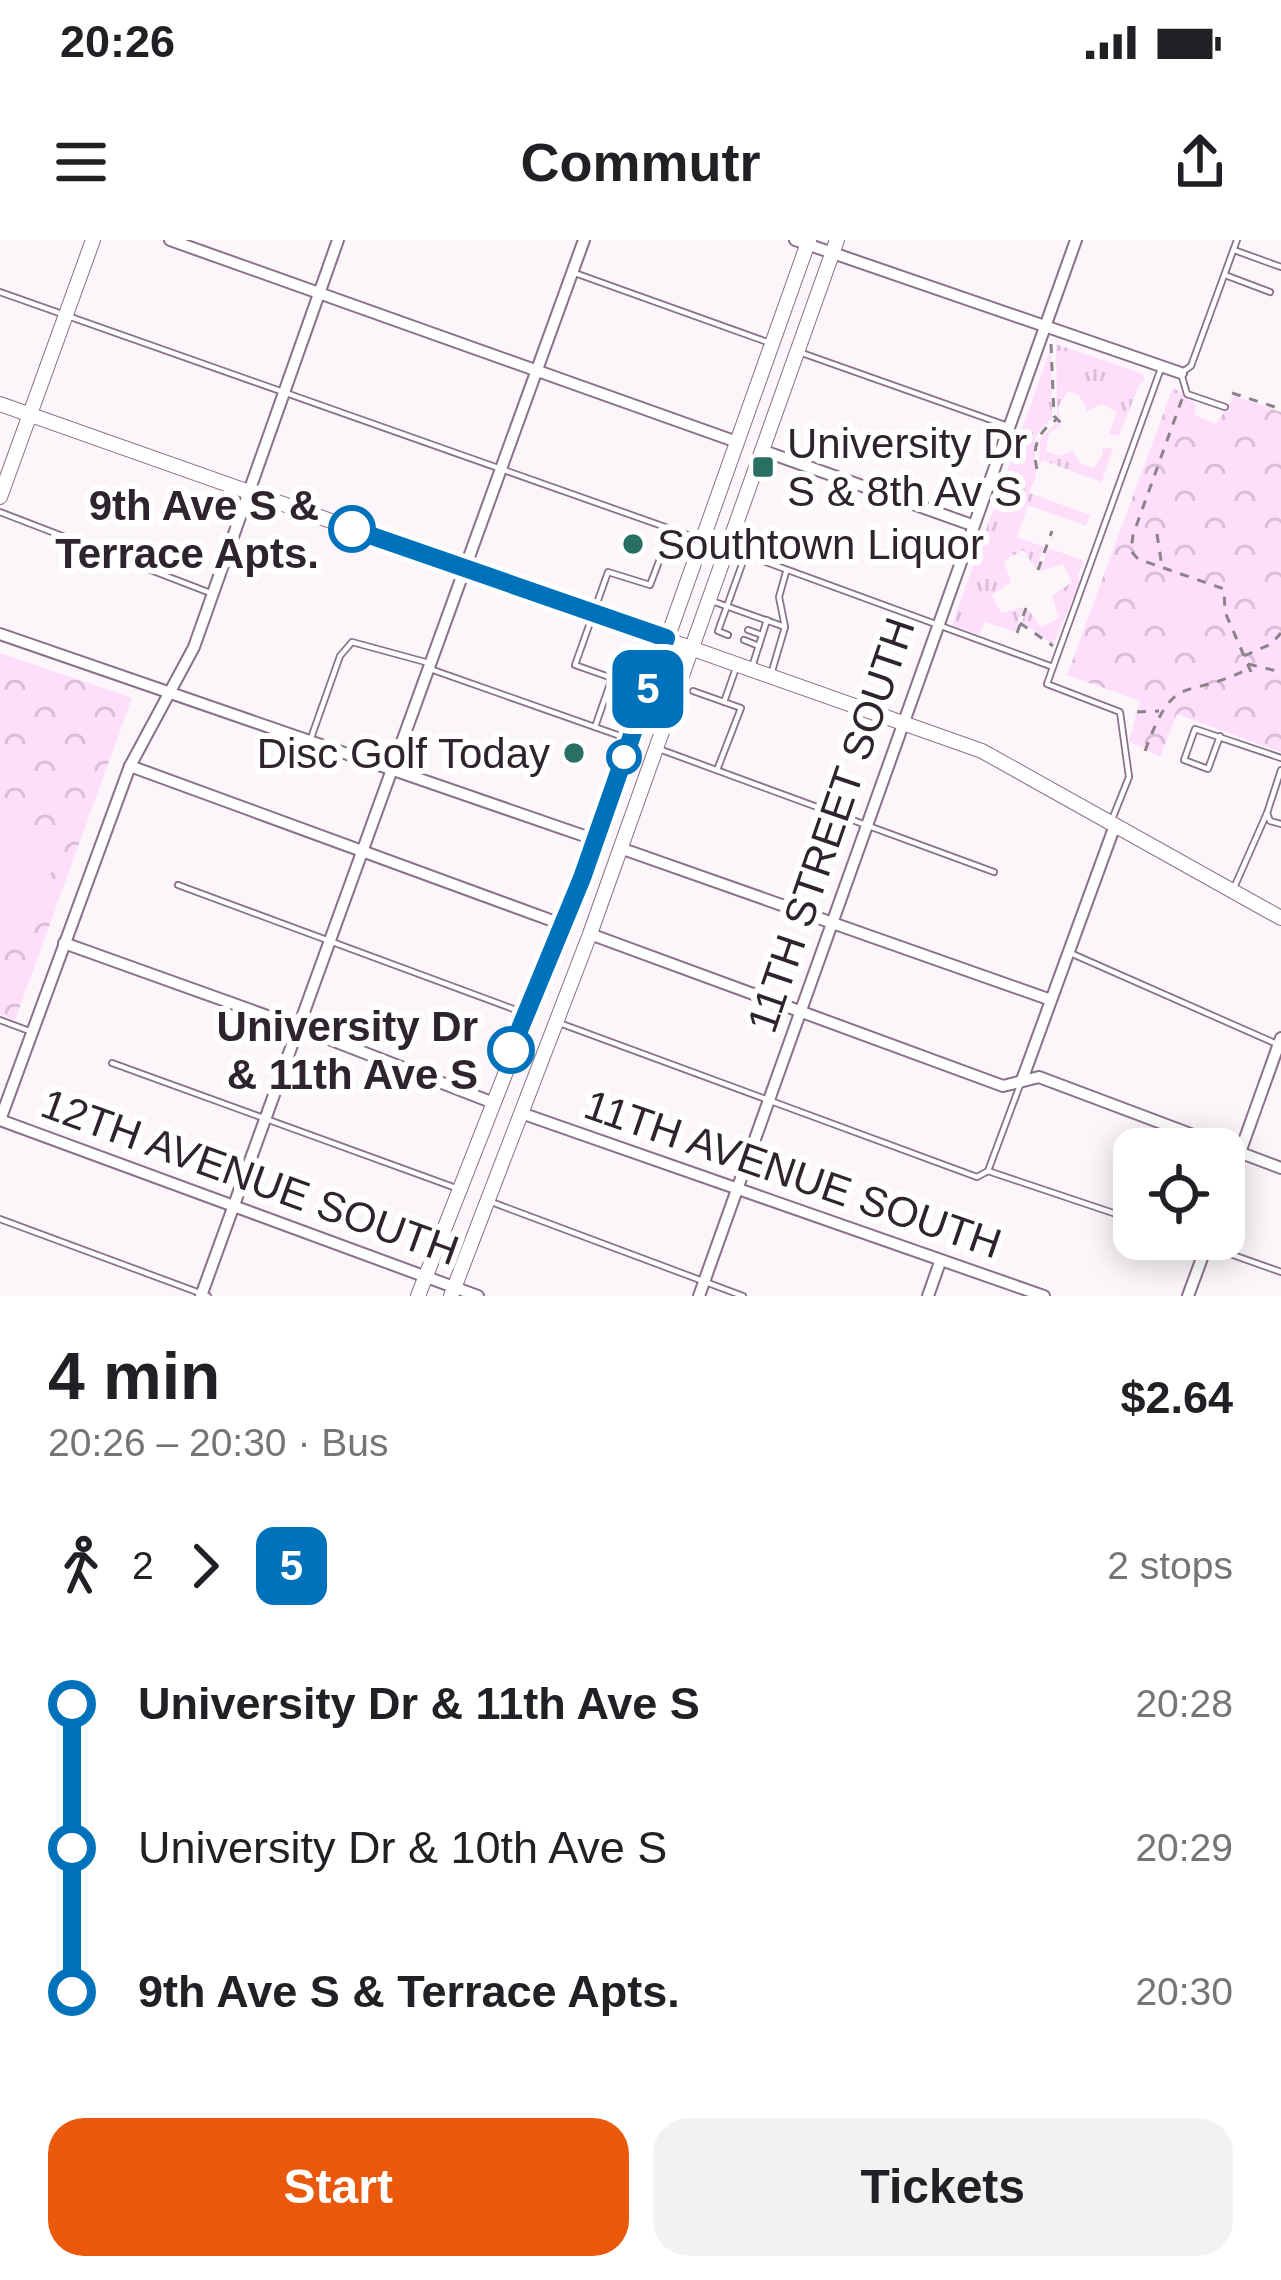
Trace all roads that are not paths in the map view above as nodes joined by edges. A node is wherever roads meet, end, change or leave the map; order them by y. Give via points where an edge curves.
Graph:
1 (93, 240) edge
2 (170, 240) edge
3 (338, 240) edge
4 (584, 240) edge
5 (1076, 240) edge
6 (1238, 240) edge
7 (804, 241) edge
8 (835, 246) edge
9 (1234, 250) junction
10 (1281, 267) edge
11 (572, 272) junction
12 (1225, 275) junction
13 (0, 292) edge
14 (1270, 292) dead end
15 (320, 293) junction
16 (67, 315) junction
17 (1044, 327) junction
18 (772, 344) junction
19 (799, 352) junction
20 (1161, 367) junction
21 (537, 370) junction
22 (1181, 373) junction
23 (284, 392) junction
24 (0, 404) edge
25 (1225, 407) dead end
26 (31, 415) junction
27 (1008, 426) junction
28 (737, 442) junction
29 (764, 451) junction
30 (502, 471) junction
31 (249, 493) junction
32 (0, 497) edge
33 (0, 512) edge
34 (972, 525) junction
35 (671, 530) junction
36 (703, 541) junction
37 (728, 548) junction
38 (745, 554) junction
39 (467, 569) junction
40 (787, 569) junction
41 (213, 594) junction
42 (709, 600) junction
43 (727, 605) junction
44 (593, 614) junction
45 (722, 620) junction
46 (767, 620) junction
47 (937, 623) junction
48 (731, 624) dead end
49 (785, 627) junction
50 (748, 630) dead end
51 (0, 634) edge
52 (728, 634) dead end
53 (762, 635) junction
54 (666, 638) junction
55 (744, 640) dead end
56 (759, 646) junction
57 (691, 648) junction
58 (428, 666) junction
59 (744, 667) junction
60 (1053, 667) junction
61 (770, 676) junction
62 (693, 691) dead end
63 (168, 695) junction
64 (724, 702) junction
65 (902, 723) junction
66 (595, 728) junction
67 (1220, 736) junction
68 (630, 740) junction
69 (310, 742) junction
70 (654, 747) junction
71 (1281, 758) edge
72 (130, 766) junction
73 (391, 768) junction
74 (717, 770) junction
75 (1281, 770) edge
76 (1267, 813) junction
77 (1281, 824) edge
78 (867, 825) junction
79 (1112, 826) junction
80 (596, 840) junction
81 (620, 848) junction
82 (362, 850) junction
83 (994, 872) dead end
84 (178, 885) dead end
85 (1232, 893) junction
86 (1281, 918) edge
87 (833, 923) junction
88 (564, 925) junction
89 (590, 934) junction
90 (329, 940) junction
91 (64, 943) junction
92 (1068, 952) junction
93 (1051, 1000) junction
94 (526, 1014) junction
95 (800, 1014) junction
96 (0, 1021) edge
97 (557, 1022) junction
98 (298, 1027) junction
99 (32, 1032) junction
100 (1280, 1043) edge
101 (112, 1063) dead end
102 (1022, 1080) junction
103 (491, 1102) junction
104 (768, 1102) junction
105 (521, 1113) junction
106 (266, 1117) junction
107 (0, 1120) edge
108 (1174, 1128) edge
109 (1245, 1139) edge
110 (1245, 1155) edge
111 (1281, 1168) edge
112 (988, 1171) junction
113 (458, 1189) junction
114 (736, 1191) junction
115 (488, 1201) junction
116 (234, 1204) junction
117 (1113, 1213) edge
118 (0, 1219) edge
119 (1245, 1257) edge
120 (1201, 1260) edge
121 (940, 1262) junction
122 (1281, 1272) edge
123 (425, 1276) junction
124 (704, 1281) junction
125 (453, 1292) edge
126 (204, 1295) edge
127 (418, 1296) edge
128 (478, 1296) edge
129 (699, 1296) edge
130 (743, 1296) edge
131 (928, 1296) edge
132 (1044, 1296) edge
133 (1188, 1296) edge

1 - 16 main road
2 - 15 street
3 - 15 street
4 - 11 street
5 - 17 street, 11TH STREET SOUTH
6 - 9 lane
7 - 8 street
7 - 18 main road
8 - 17 street
8 - 19 main road
9 - 10 lane
9 - 12 lane
11 - 18 lane
11 - 21 street
12 - 14 lane
12 - 22 lane via 1191,366
13 - 16 lane
15 - 21 street
15 - 23 street
16 - 23 lane
16 - 26 main road
17 - 20 street
17 - 27 street, 11TH STREET SOUTH
18 - 28 main road
19 - 27 lane
19 - 29 main road
20 - 22 street
20 - 60 lane
21 - 28 street
21 - 30 street
22 - 25 lane via 1187,394
23 - 30 lane
23 - 31 street
24 - 26 main road
26 - 31 main road
26 - 32 main road
27 - 34 street, 11TH STREET SOUTH
28 - 36 main road
29 - 34 street
29 - 37 main road
30 - 35 lane
30 - 39 street
31 - 39 main road
31 - 41 street
33 - 41 lane
34 - 47 street, 11TH STREET SOUTH
35 - 36 lane
35 - 44 lane via 650,585 608,572
36 - 54 main road
37 - 38 lane
37 - 42 main road
38 - 40 lane
38 - 43 lane
39 - 44 main road
39 - 58 street
40 - 47 lane
40 - 49 lane via 778,597
41 - 63 street
42 - 43 lane
42 - 57 main road
43 - 45 lane
43 - 46 lane
44 - 54 main road
44 - 66 lane via 575,664 612,678
45 - 48 lane
45 - 52 lane via 718,631
46 - 49 lane
46 - 53 lane
47 - 60 lane
47 - 65 street, 11TH STREET SOUTH
49 - 61 lane
50 - 53 lane
51 - 63 street
53 - 56 lane
54 - 57 main road
54 - 68 main road
55 - 56 lane
56 - 59 lane
57 - 59 main road
57 - 70 main road
58 - 66 lane
58 - 69 lane via 352,642
58 - 73 street
59 - 61 main road
59 - 64 lane
60 - 79 lane via 1047,684 1120,712 1129,777
61 - 65 main road
62 - 64 lane
63 - 69 street
63 - 72 street
64 - 74 lane via 741,708
65 - 78 street, 11TH STREET SOUTH
65 - 79 main road via 1002,761
66 - 68 lane
67 - 67 lane via 1195,729 1184,760 1208,769
67 - 71 lane
68 - 80 main road
69 - 73 street
70 - 74 lane
70 - 81 main road
72 - 82 street
72 - 91 street
73 - 80 street
73 - 82 street
74 - 78 lane
75 - 76 lane
76 - 77 lane
76 - 85 lane
78 - 83 lane
78 - 87 street, 11TH STREET SOUTH
79 - 85 main road
79 - 92 street
80 - 88 main road
81 - 87 street
81 - 89 main road
82 - 88 street
82 - 90 street
84 - 90 lane
85 - 86 main road
87 - 93 street
87 - 95 street, 11TH STREET SOUTH
88 - 94 main road
89 - 95 street
89 - 97 main road
90 - 94 lane
90 - 98 street
91 - 98 street
91 - 99 street
92 - 93 street
92 - 100 lane
93 - 102 street
94 - 103 main road
95 - 102 street via 1003,1086
95 - 104 street, 11TH STREET SOUTH
96 - 99 lane
97 - 104 lane
97 - 105 main road
98 - 103 street
98 - 106 street
99 - 107 street
100 - 109 street
101 - 106 lane
102 - 108 street via 1039,1077
102 - 112 lane
103 - 113 main road
104 - 112 lane via 977,1177
104 - 114 street, 11TH STREET SOUTH
105 - 114 street, 11TH AVENUE SOUTH
105 - 115 main road
106 - 113 lane
106 - 116 street
107 - 116 street, 12TH AVENUE SOUTH
110 - 111 street
112 - 117 lane
113 - 123 main road
114 - 121 street, 11TH AVENUE SOUTH
114 - 124 street, 11TH STREET SOUTH
115 - 124 lane
115 - 125 main road
116 - 123 street, 12TH AVENUE SOUTH
116 - 126 street
118 - 126 lane
119 - 122 lane
120 - 133 street
121 - 131 street
121 - 132 street, 11TH AVENUE SOUTH
123 - 125 street, 12TH AVENUE SOUTH
123 - 127 main road
124 - 129 street, 11TH STREET SOUTH
124 - 130 lane
125 - 128 street, 12TH AVENUE SOUTH

